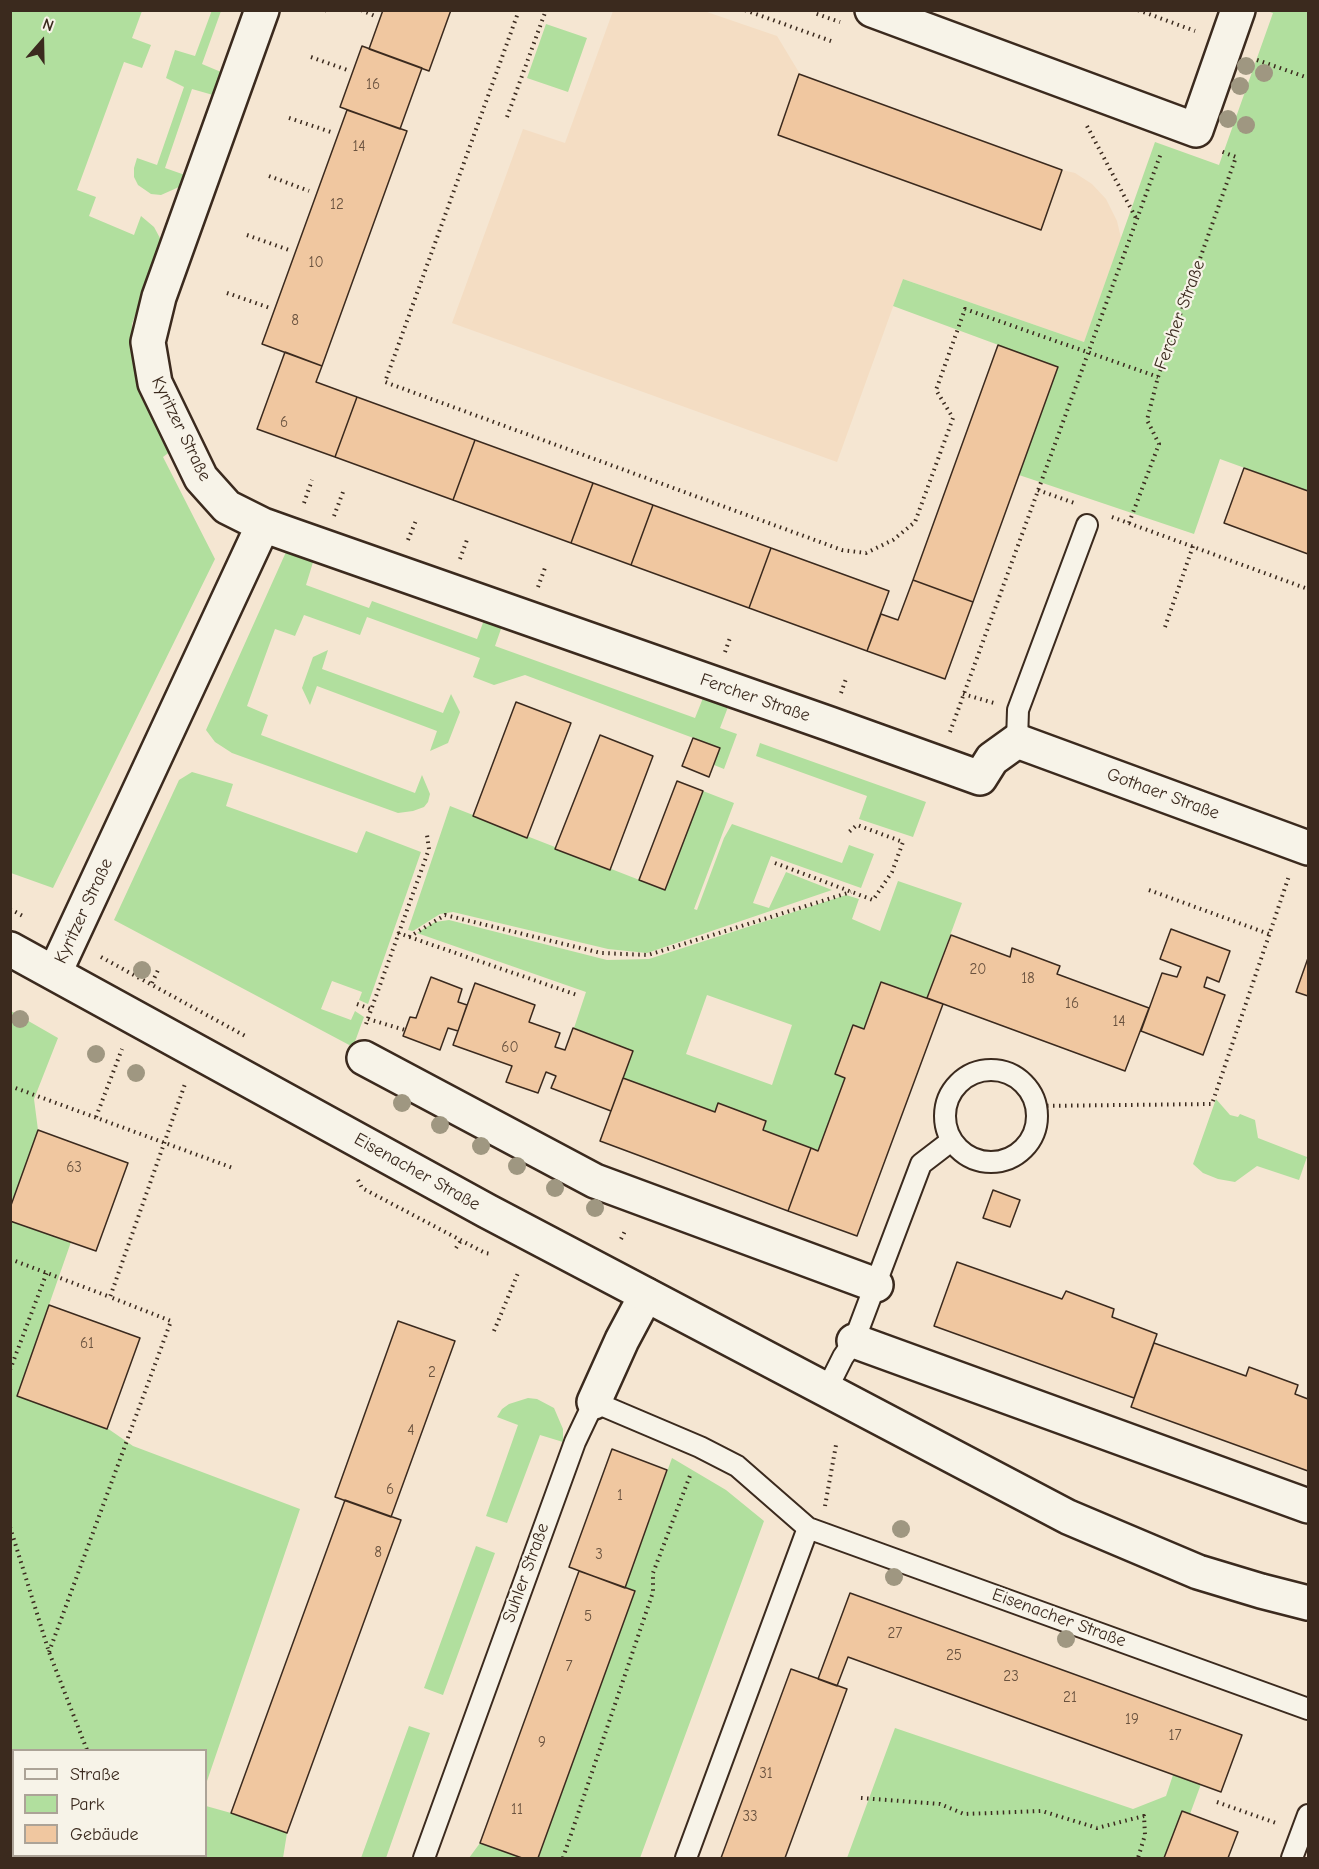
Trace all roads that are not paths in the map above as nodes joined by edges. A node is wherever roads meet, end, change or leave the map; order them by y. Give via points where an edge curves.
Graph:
1 (262, 10) edge
2 (872, 10) edge
3 (1239, 10) edge
4 (263, 525) junction
5 (1087, 525) dead end
6 (1017, 741) junction
7 (1300, 858) edge
8 (10, 949) edge
9 (55, 972) junction
10 (365, 1043) road end
11 (951, 1141) junction
12 (876, 1285) junction
13 (646, 1295) junction
14 (855, 1341) junction
15 (826, 1392) junction
16 (594, 1402) junction
17 (1308, 1506) edge
18 (814, 1530) junction
19 (1308, 1603) edge
20 (1308, 1709) edge
21 (1305, 1824) edge
22 (424, 1858) edge
23 (686, 1858) edge
24 (1292, 1858) edge

1 - 4 street, Kyritzer Straße via 159,297 148,342 155,383 201,478 227,507
2 - 3 street via 1184,125 1226,45
4 - 6 street, Fercher Straße via 980,778 992,759
4 - 9 street, Kyritzer Straße
5 - 6 lane via 1018,710
6 - 7 street, Gothaer Straße
8 - 9 street, Eisenacher Straße
9 - 13 street, Eisenacher Straße
10 - 12 street via 595,1181
11 - 11 lane via 944,1112 956,1085 968,1076 982,1070 998,1070 1024,1084 1033,1097 1036,1126 1030,1141 1006,1160 976,1160
11 - 12 lane via 921,1164
12 - 14 lane
13 - 15 street, Eisenacher Straße
13 - 16 street, Suhler Straße
14 - 15 lane
14 - 17 street
15 - 19 street, Eisenacher Straße via 1068,1517 1198,1572
16 - 18 lane, Eisenacher Straße via 737,1467
16 - 22 lane, Suhler Straße via 554,1498
18 - 20 lane, Eisenacher Straße
18 - 23 lane
21 - 24 lane

